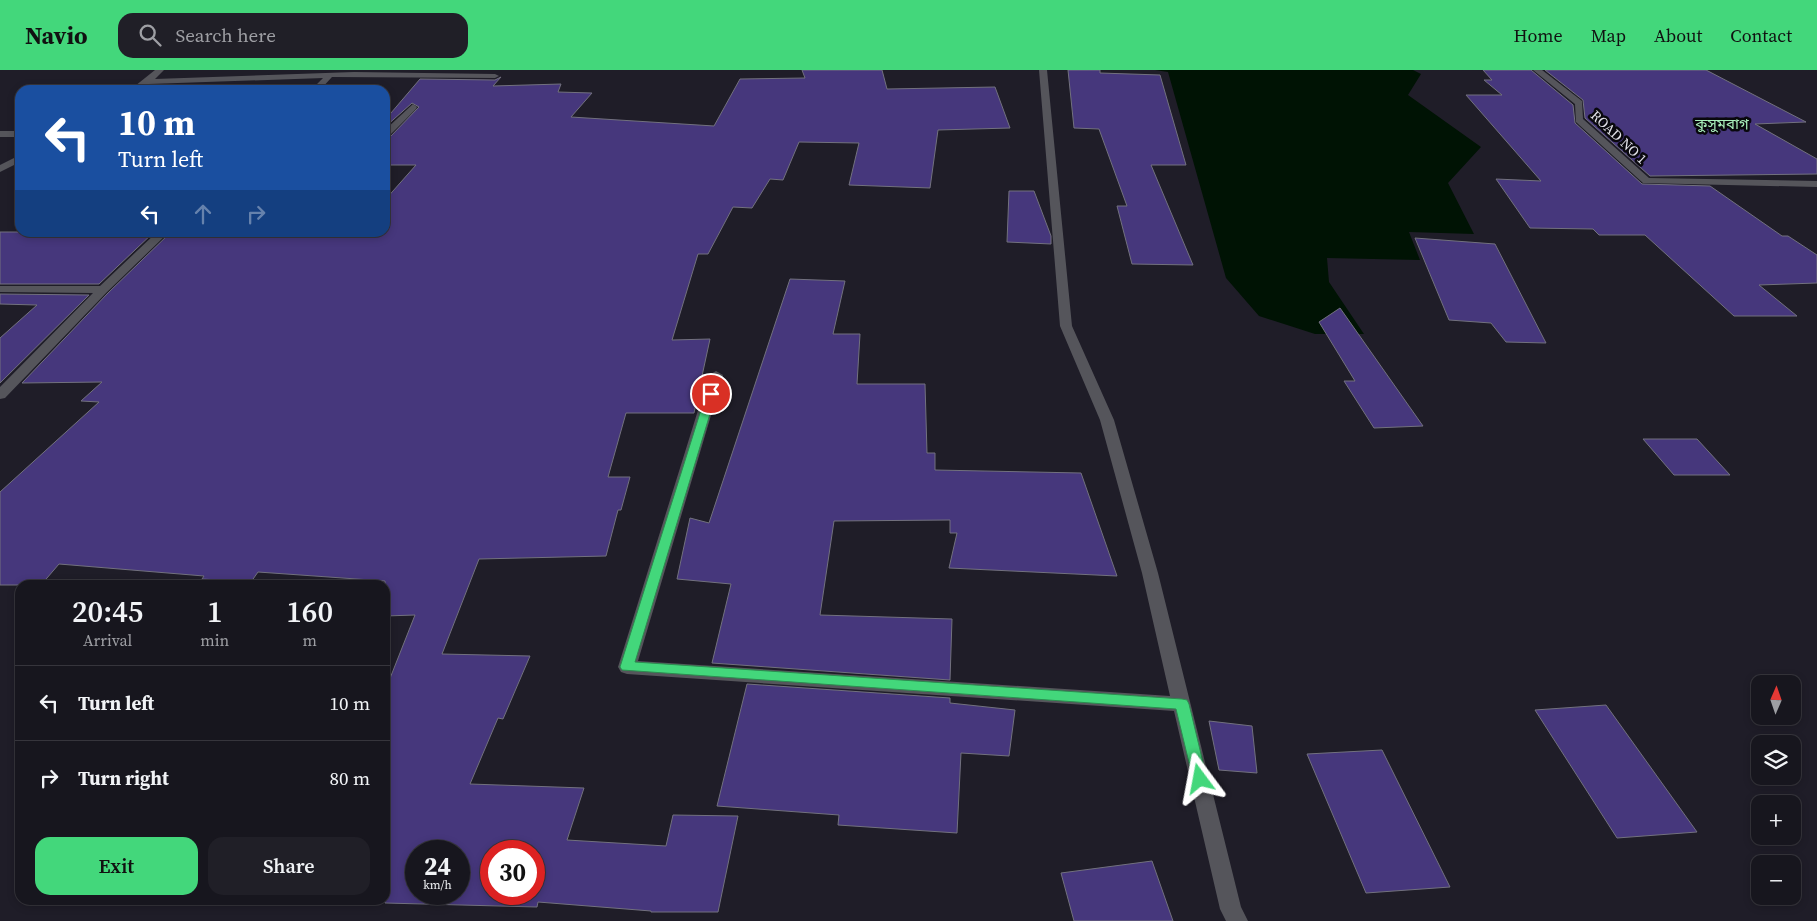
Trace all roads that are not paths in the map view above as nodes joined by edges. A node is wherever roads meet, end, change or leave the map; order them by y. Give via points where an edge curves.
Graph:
1 (160, 70) edge
2 (1043, 70) edge
3 (1537, 70) edge
4 (330, 75) junction
5 (495, 76) dead end
6 (147, 82) junction
7 (142, 85) edge
8 (320, 85) edge
9 (414, 107) dead end
10 (390, 130) edge
11 (0, 134) edge
12 (15, 134) edge
13 (15, 161) edge
14 (0, 169) edge
15 (1817, 184) edge
16 (159, 237) edge
17 (0, 289) edge
18 (103, 290) junction
19 (716, 375) dead end
20 (0, 395) edge
21 (1182, 704) junction
22 (1237, 921) edge

1 - 6 street
2 - 21 street via 1066,326 1107,420
3 - 15 street, ROAD NO 1 via 1579,103 1579,120 1646,181
4 - 5 street
4 - 6 street
4 - 8 street
6 - 7 street
9 - 10 street
11 - 12 street
13 - 14 street
16 - 18 street
17 - 18 street
18 - 20 street
19 - 21 street via 627,667
21 - 22 street via 1231,910

